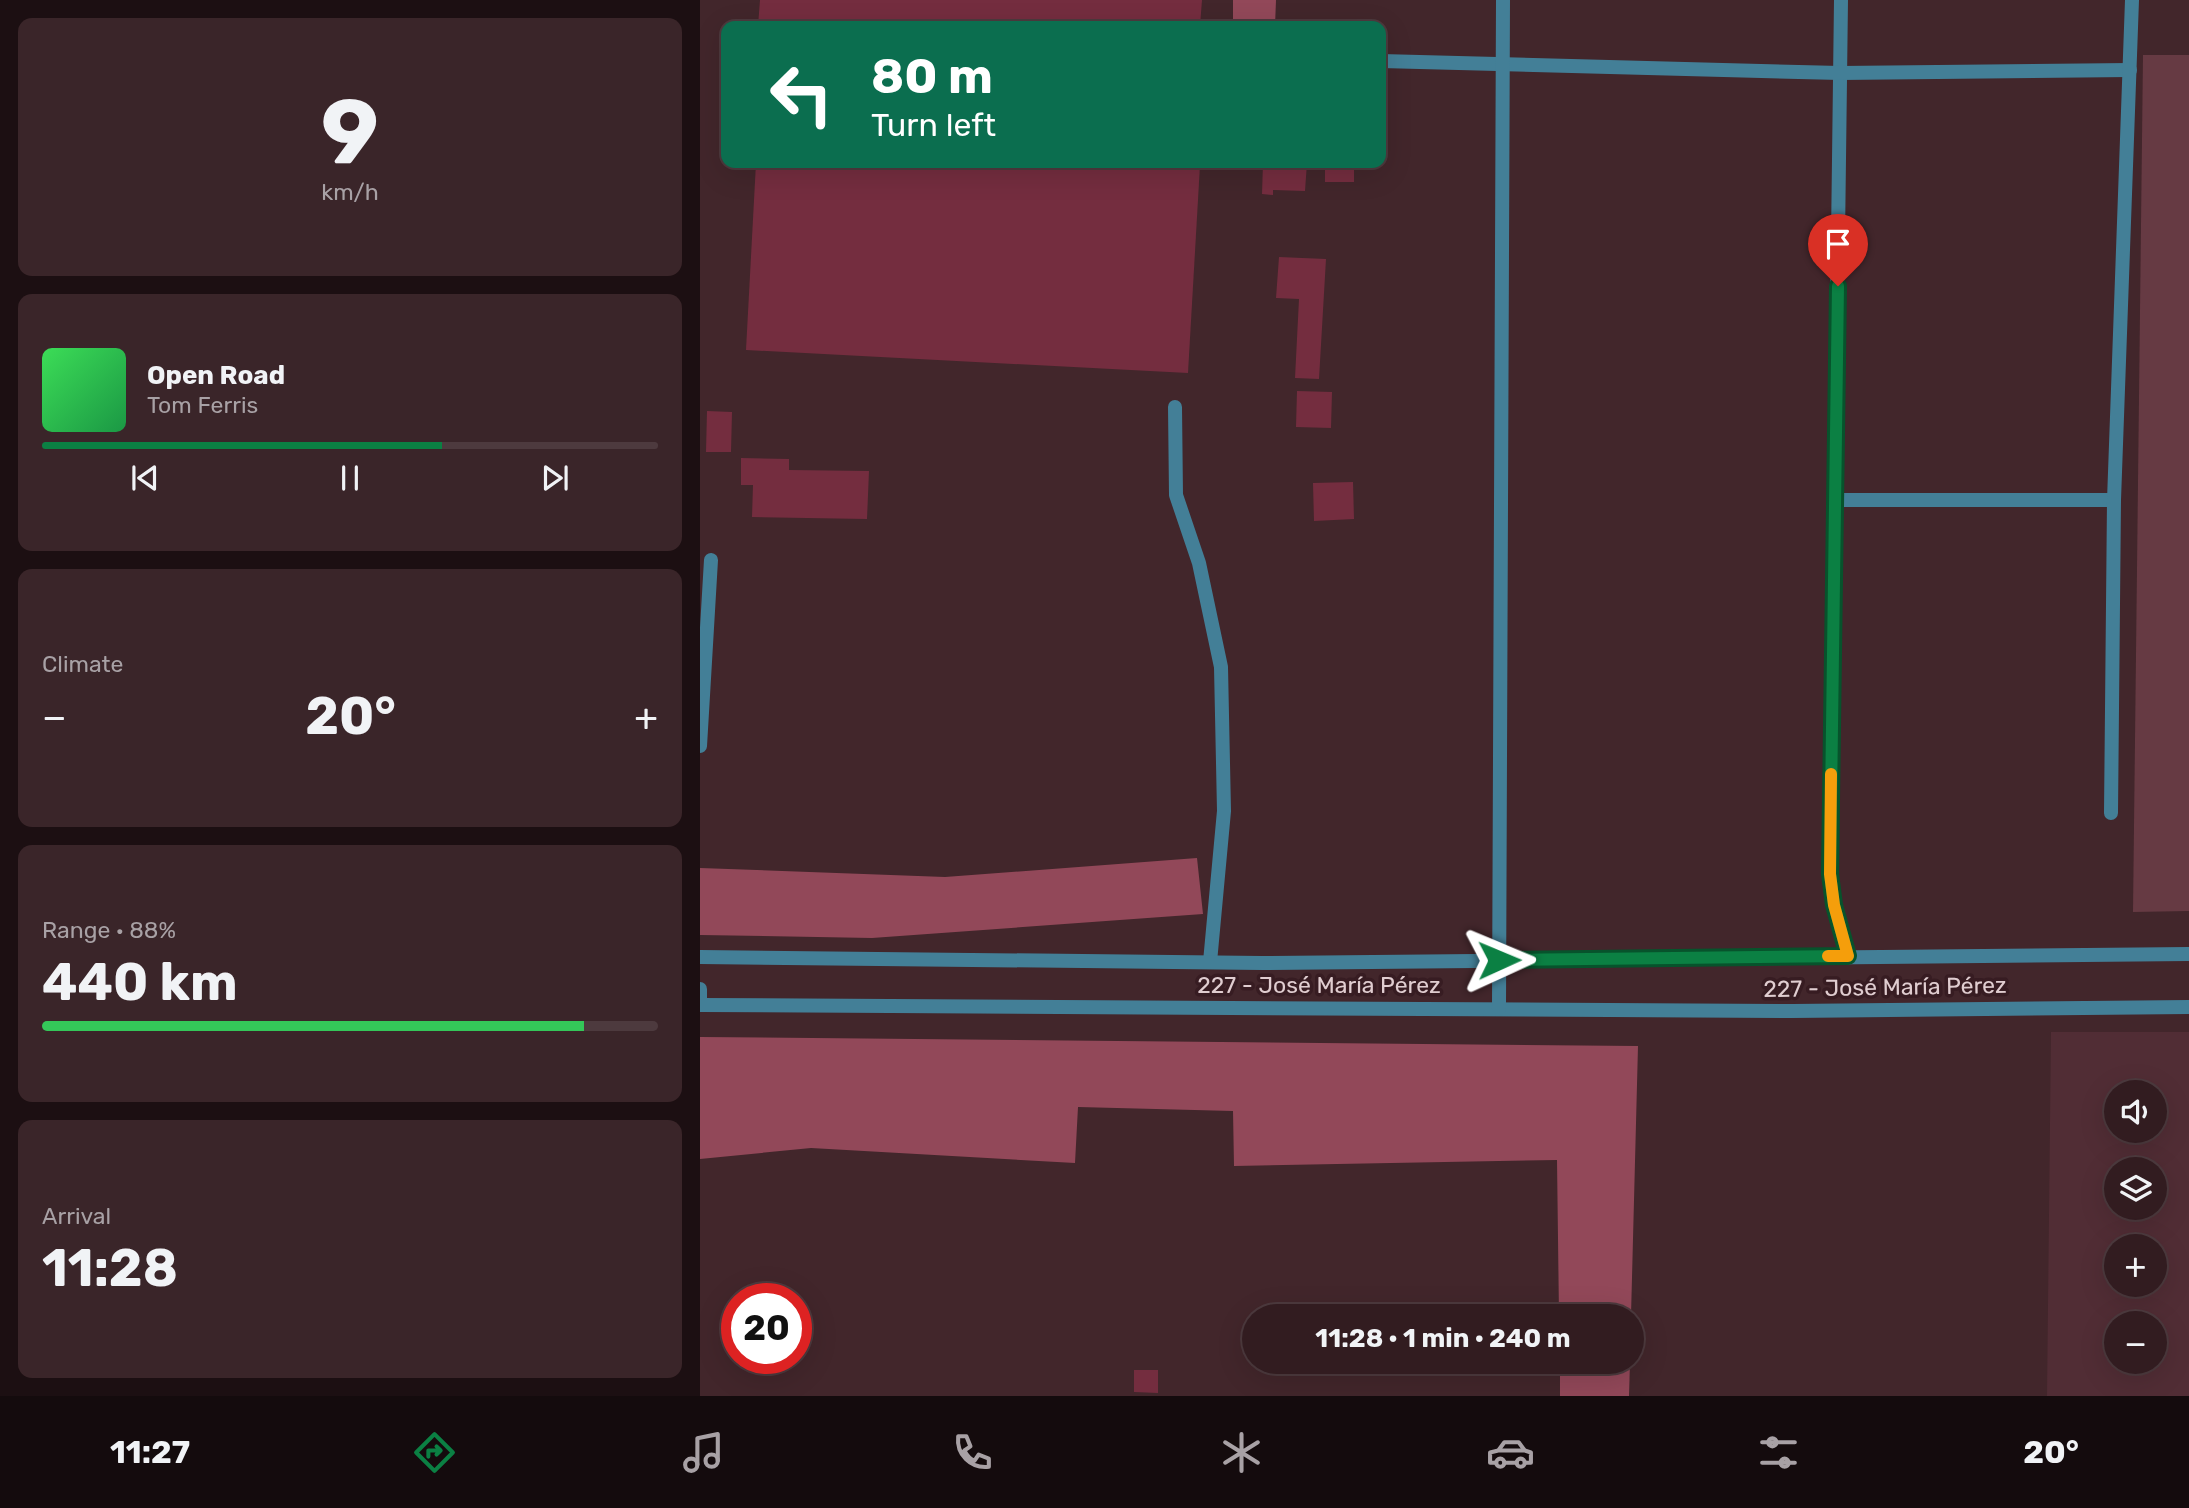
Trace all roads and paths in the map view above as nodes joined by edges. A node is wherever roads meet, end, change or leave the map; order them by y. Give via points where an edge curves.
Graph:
1 (1503, 0) edge
2 (1841, 0) edge
3 (2132, 0) edge
4 (1386, 61) edge
5 (1501, 64) junction
6 (2130, 70) junction
7 (1840, 73) junction
8 (1175, 407) dead end
9 (1835, 500) junction
10 (2114, 500) junction
11 (711, 560) dead end
12 (700, 746) edge
13 (2111, 813) dead end
14 (2189, 954) edge
15 (1848, 956) junction
16 (700, 957) edge
17 (1499, 960) junction
18 (1210, 962) junction
19 (700, 989) edge
20 (700, 1005) edge
21 (2189, 1007) edge
22 (1499, 1009) junction

1 - 5 street
2 - 7 street
3 - 6 street
4 - 5 street
5 - 7 street
5 - 17 street
6 - 7 street
6 - 10 street
7 - 9 street
8 - 18 street via 1175,495 1199,563 1221,667 1224,811
9 - 10 street
9 - 15 street via 1830,874
10 - 13 street
11 - 12 street
14 - 15 street
15 - 17 street
16 - 18 street
17 - 18 street
17 - 22 street
19 - 20 street
20 - 22 street, 227 - José María Pérez
21 - 22 street, 227 - José María Pérez

